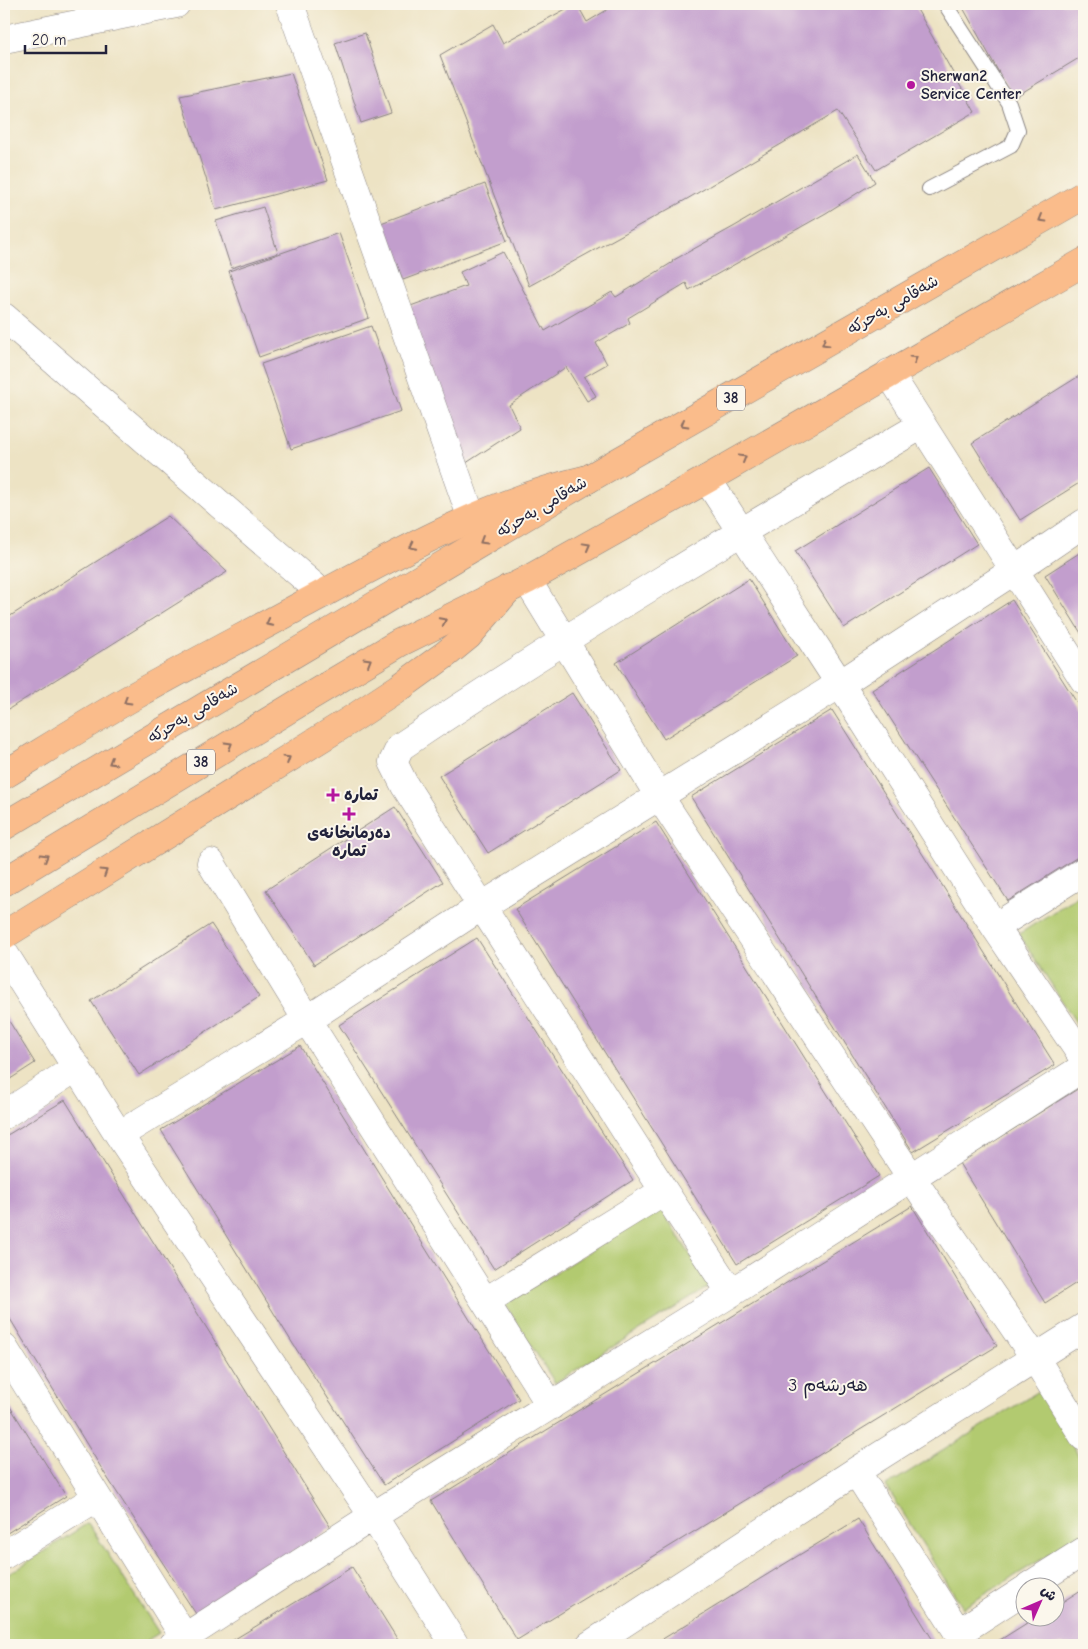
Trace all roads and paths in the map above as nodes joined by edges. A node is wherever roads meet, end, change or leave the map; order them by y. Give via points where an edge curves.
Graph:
1 (176, 4) edge
2 (290, 4) edge
3 (945, 4) edge
4 (4, 39) edge
5 (929, 189) dead end
6 (1084, 195) edge
7 (1083, 265) edge
8 (4, 318) edge
9 (889, 373) junction
10 (922, 425) junction
11 (588, 479) junction
12 (707, 479) junction
13 (472, 519) junction
14 (1084, 523) edge
15 (741, 531) junction
16 (1015, 570) junction
17 (518, 584) junction
18 (323, 594) junction
19 (564, 640) junction
20 (1084, 680) edge
21 (840, 684) junction
22 (4, 775) edge
23 (658, 796) junction
24 (4, 826) edge
25 (211, 863) dead end
26 (1084, 872) edge
27 (4, 882) edge
28 (482, 906) junction
29 (995, 927) junction
30 (4, 935) edge
31 (4, 954) edge
32 (307, 1020) junction
33 (1084, 1059) edge
34 (76, 1067) junction
35 (1084, 1067) edge
36 (4, 1114) edge
37 (119, 1135) junction
38 (911, 1177) junction
39 (664, 1191) junction
40 (731, 1293) junction
41 (486, 1301) junction
42 (1084, 1327) edge
43 (4, 1348) edge
44 (1035, 1358) junction
45 (551, 1406) junction
46 (1084, 1438) edge
47 (856, 1471) junction
48 (96, 1498) junction
49 (374, 1516) junction
50 (1084, 1551) edge
51 (4, 1555) edge
52 (1045, 1576) edge
53 (1016, 1597) edge
54 (962, 1639) edge
55 (179, 1642) edge
56 (455, 1645) edge
57 (590, 1645) edge

1 - 4 street
2 - 13 street
3 - 5 lane via 1009,103 1018,130 1011,146
6 -> 11 main road, شەقامی بەحرکە / 38
9 -> 7 main road, 38
8 - 18 street
9 - 10 street
12 -> 9 main road, 38
10 - 15 street
10 - 16 street
11 - 13 main road via 556,486
11 -> 24 main road, شەقامی بەحرکە / 38
12 - 15 street
17 -> 12 main road, 38
13 -> 18 main road via 412,546
14 - 16 street
15 - 19 street
15 - 21 street
16 - 20 street
16 - 21 street
17 - 19 street
27 -> 17 main road, 38 via 399,643
30 -> 17 main road via 399,688 468,636
18 -> 22 main road via 136,695
19 - 23 street
19 - 28 street via 400,747 393,762
21 - 23 street
21 - 29 street
23 - 28 street
23 - 38 street
25 - 32 street
26 - 29 street
28 - 32 street
28 - 39 street
29 - 33 street
31 - 34 street
32 - 37 street
32 - 41 street
34 - 36 street
34 - 37 street
35 - 38 street
37 - 49 street
38 - 40 street
38 - 44 street
39 - 40 street
39 - 41 street
40 - 45 street
41 - 45 street
42 - 44 street
43 - 48 street
44 - 46 street
44 - 47 street
45 - 49 street
47 - 54 street
47 - 57 street
48 - 51 street
48 - 55 street
49 - 55 street
49 - 56 street
50 - 52 street
53 - 54 street

